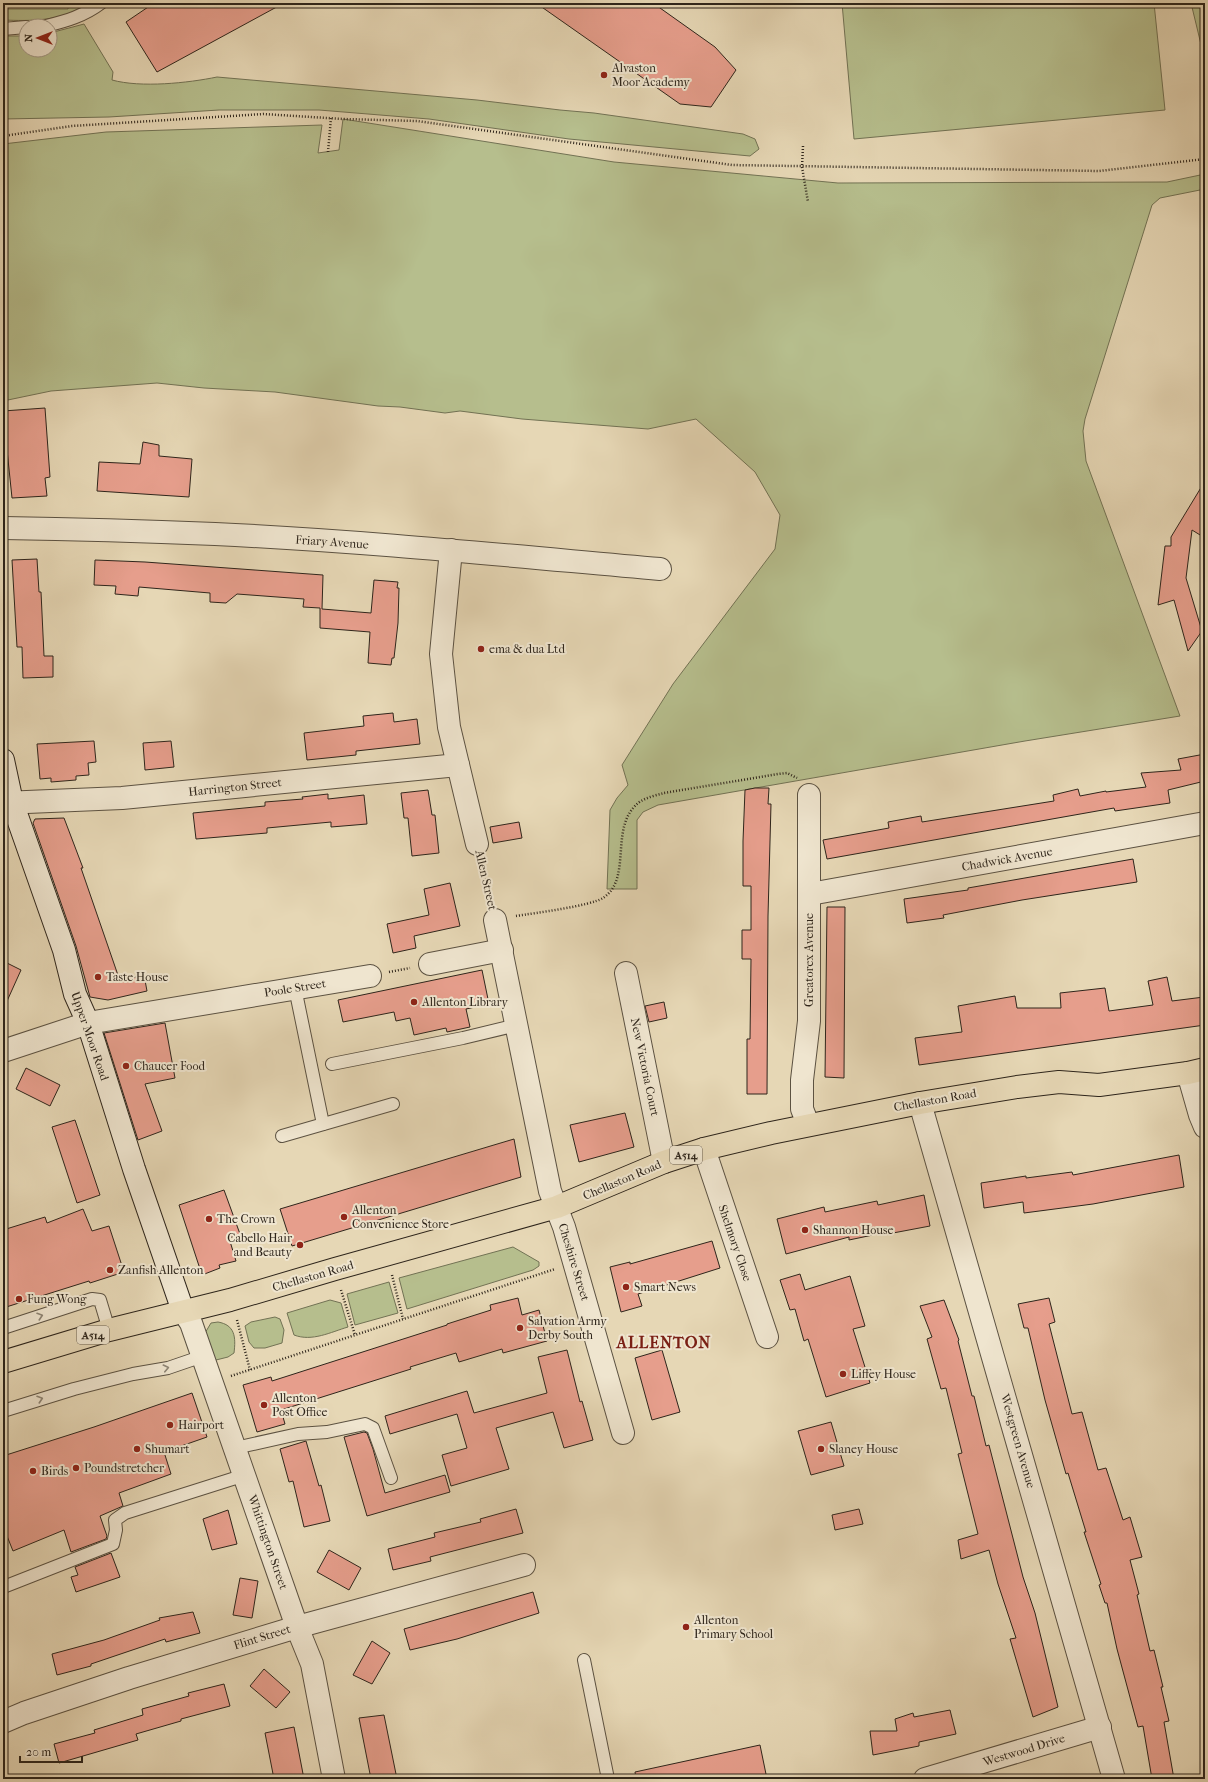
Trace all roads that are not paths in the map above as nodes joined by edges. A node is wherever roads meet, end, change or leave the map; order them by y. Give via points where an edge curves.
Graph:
1 (101, 3) edge
2 (58, 23) edge
3 (18, 27) edge
4 (3, 28) edge
5 (3, 528) edge
6 (451, 550) junction
7 (660, 569) dead end
8 (3, 760) edge
9 (458, 765) junction
10 (809, 795) road end
11 (8, 802) edge
12 (1205, 823) edge
13 (477, 844) road end
14 (810, 894) junction
15 (495, 920) road end
16 (502, 950) junction
17 (430, 964) road end
18 (626, 973) dead end
19 (370, 976) road end
20 (295, 988) junction
21 (88, 1023) junction
22 (517, 1025) junction
23 (3, 1051) edge
24 (332, 1064) dead end
25 (1197, 1071) edge
26 (920, 1103) junction
27 (393, 1104) dead end
28 (323, 1124) junction
29 (808, 1124) junction
30 (1205, 1127) edge
31 (282, 1136) dead end
32 (704, 1149) junction
33 (664, 1162) junction
34 (557, 1207) junction
35 (183, 1311) junction
36 (3, 1328) edge
37 (109, 1330) junction
38 (767, 1337) dead end
39 (203, 1356) junction
40 (3, 1362) edge
41 (3, 1411) edge
42 (623, 1433) dead end
43 (235, 1448) junction
44 (245, 1475) junction
45 (391, 1478) dead end
46 (524, 1565) dead end
47 (6, 1586) dead end
48 (296, 1627) junction
49 (584, 1660) dead end
50 (3, 1722) edge
51 (1100, 1727) junction
52 (334, 1779) edge
53 (608, 1779) edge
54 (926, 1779) edge
55 (1114, 1779) edge

1 - 2 lane via 89,12
3 - 4 lane
5 - 6 street, Friary Avenue via 216,534
6 - 7 street, Friary Avenue
6 - 9 street, Allen Street via 441,654 449,727
8 - 11 street, Upper Moor Road
9 - 11 street, Harrington Street via 130,797
9 - 13 street, Allen Street
10 - 14 street, Greatorex Avenue
11 - 21 street, Upper Moor Road via 64,950 75,994
12 - 14 street, Chadwick Avenue
14 - 29 street, Greatorex Avenue via 809,1021 802,1080 802,1109
15 - 16 street, Allen Street
16 - 17 street
16 - 22 street, Allen Street
18 - 33 street, New Victoria Court
19 - 20 street, Poole Street
20 - 21 street, Poole Street
20 - 28 lane
21 - 23 street, Poole Street
21 - 35 street, Upper Moor Road via 134,1169
22 - 24 lane
22 - 34 street, Allen Street via 550,1191
25 - 26 main road, Chellaston Road / A514 via 1099,1085 1059,1082
25 - 30 street, Chellaston Road via 1200,1115
26 - 29 main road, Chellaston Road / A514
26 - 51 street, Westgreen Avenue
27 - 28 lane
28 - 31 lane
29 - 32 main road, Chellaston Road / A514
32 - 33 main road, Chellaston Road / A514
32 - 38 street, Shelmory Close
33 - 34 main road, Chellaston Road / A514
34 - 35 main road, Chellaston Road / A514
34 - 42 street, Cheshire Street
35 - 37 main road, A514
35 - 39 street, Whittington Street via 191,1324
36 -> 37 lane via 92,1299 100,1300
37 - 40 main road, A514
41 -> 39 lane via 74,1389 168,1368
39 - 43 street, Whittington Street
43 - 44 street, Whittington Street
43 - 45 lane via 298,1434 327,1432 365,1424 373,1428
44 - 47 lane via 125,1513 115,1520 116,1530 112,1544
44 - 48 street, Whittington Street
46 - 48 street, Flint Street
48 - 50 street, Flint Street via 122,1681
48 - 52 street, Whittington Street via 312,1664
49 - 53 lane
51 - 54 street, Westwood Drive
51 - 55 street, Westgreen Avenue

